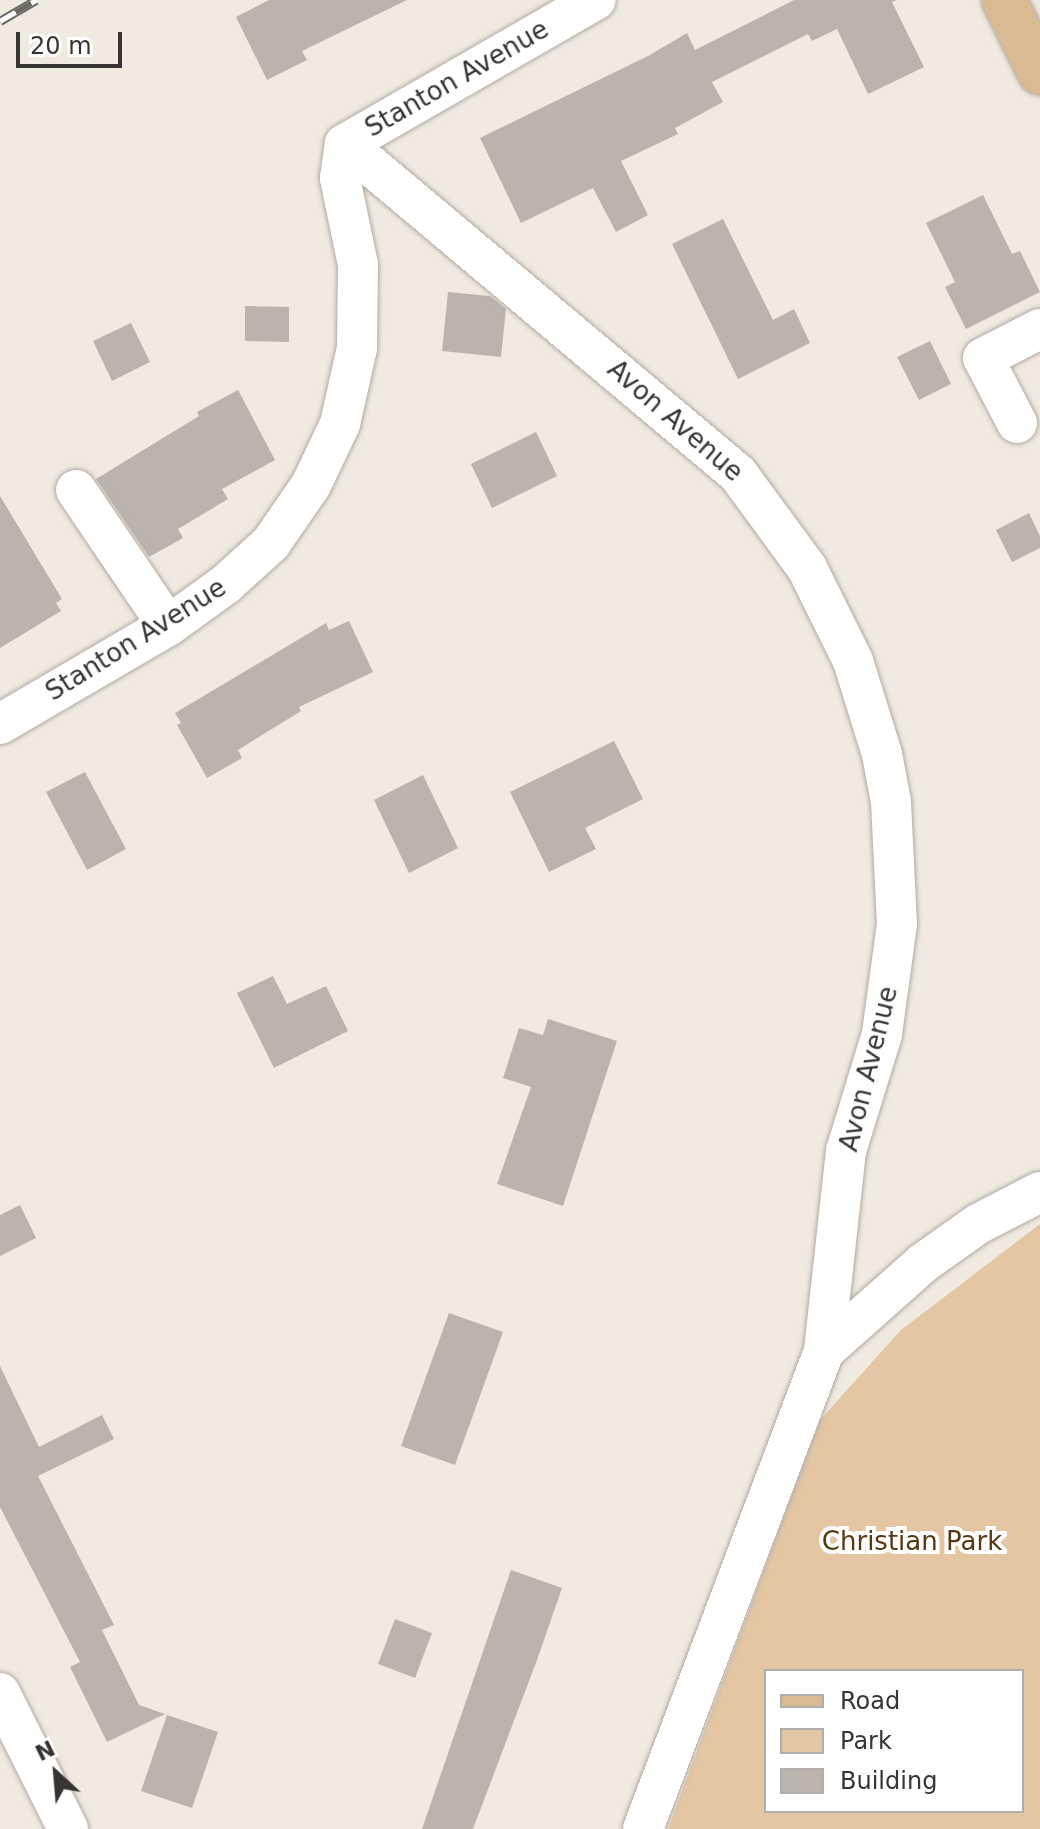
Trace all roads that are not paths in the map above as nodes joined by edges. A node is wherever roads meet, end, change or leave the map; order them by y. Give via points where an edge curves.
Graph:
1 (595, 0) edge
2 (1004, 0) edge
3 (1040, 73) edge
4 (345, 144) junction
5 (1040, 329) edge
6 (1017, 423) dead end
7 (76, 490) dead end
8 (168, 626) junction
9 (0, 724) edge
10 (1040, 1192) edge
11 (824, 1351) junction
12 (0, 1693) edge
13 (68, 1829) edge
14 (643, 1829) edge

1 - 4 street, Stanton Avenue
2 - 3 main road
4 - 8 street, Stanton Avenue via 340,178 358,265 360,314 340,424 318,472 271,543
4 - 11 street, Avon Avenue via 738,474 800,556 853,661 890,794 897,924 882,1034 846,1151
5 - 6 street via 983,358
7 - 8 street
8 - 9 street, Stanton Avenue
10 - 11 street via 978,1224 923,1263
11 - 14 street
12 - 13 street

